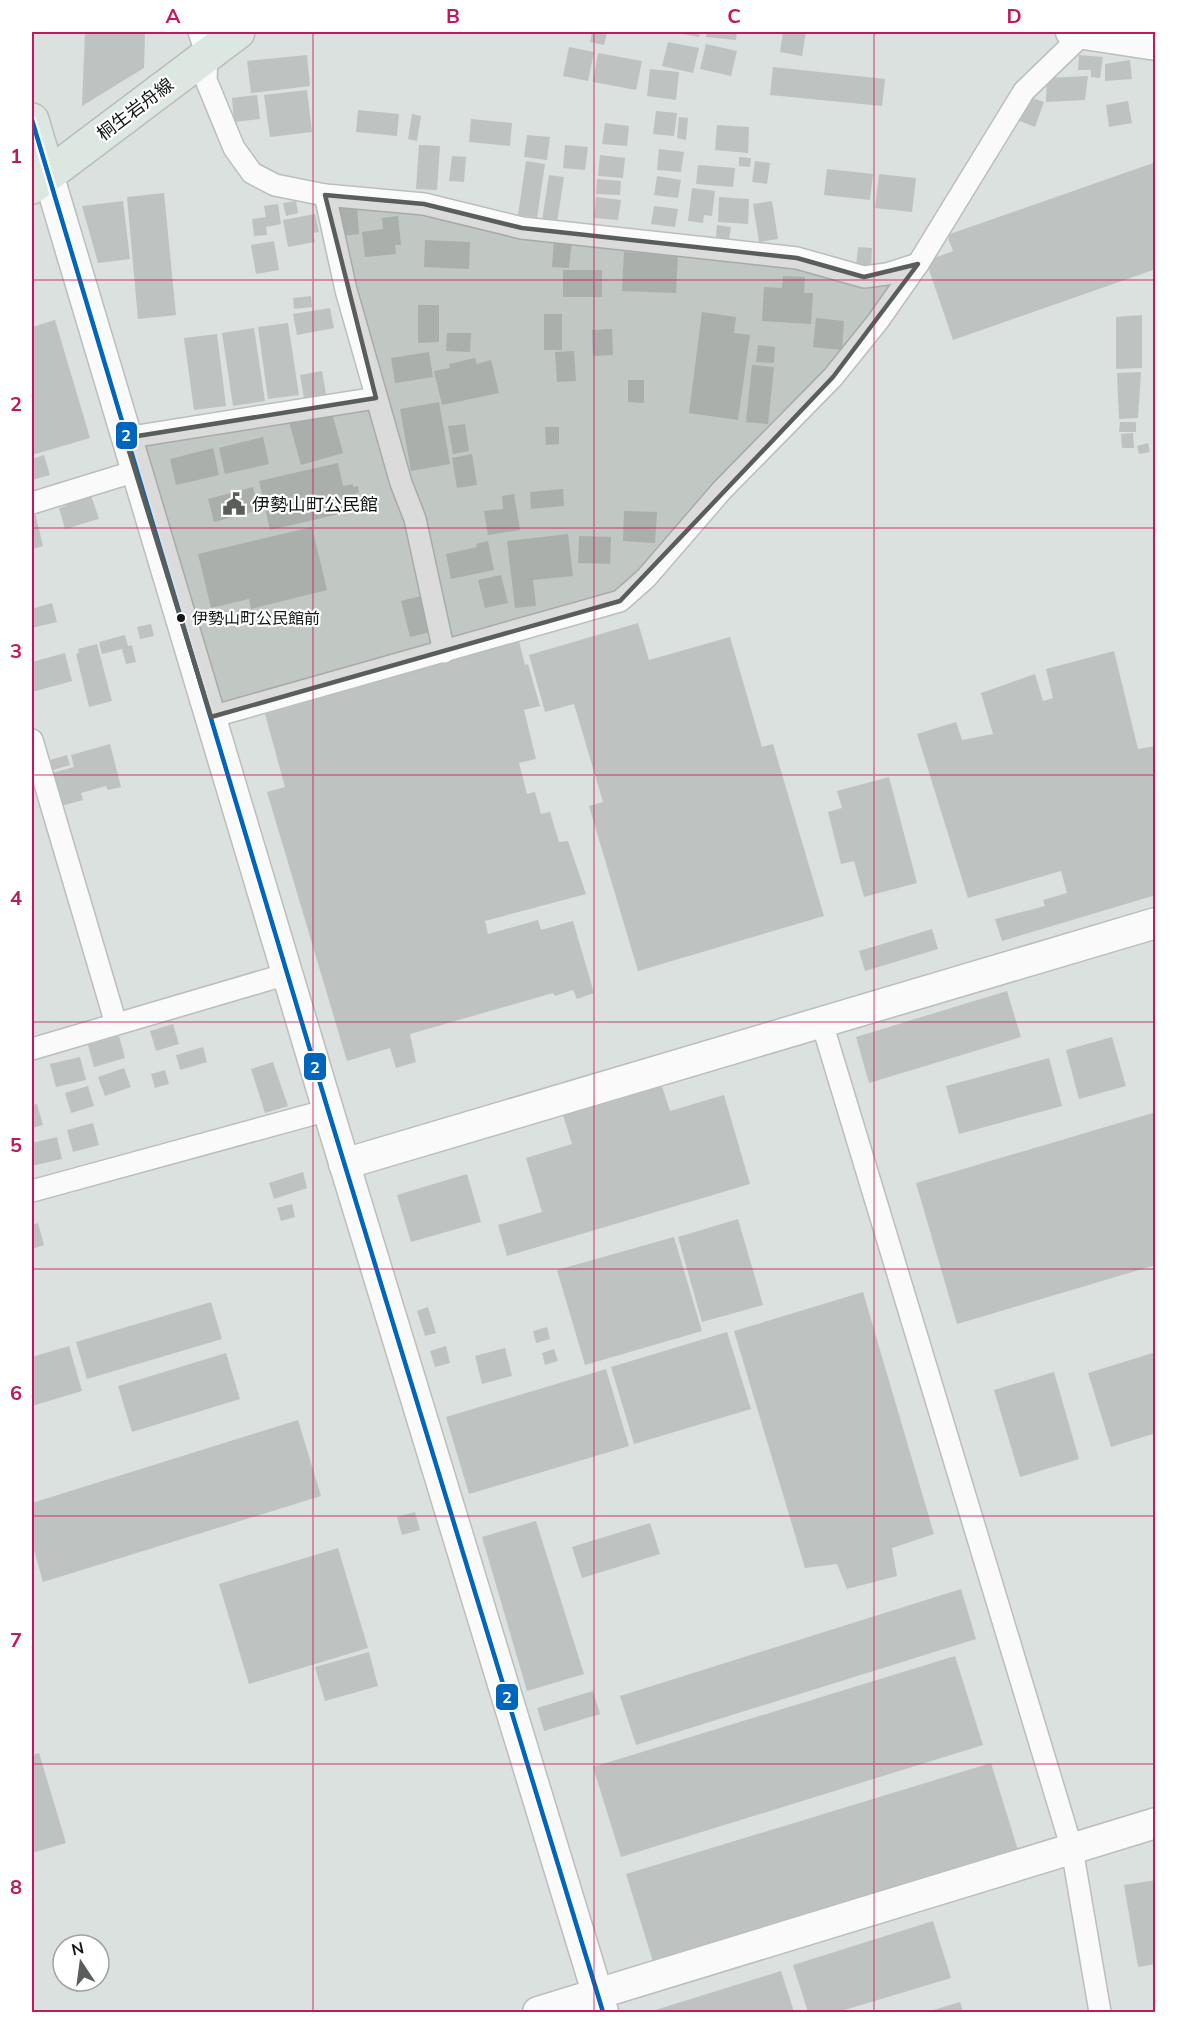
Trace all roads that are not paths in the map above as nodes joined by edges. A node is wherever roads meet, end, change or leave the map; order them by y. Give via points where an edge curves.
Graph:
1 (238, 32) edge
2 (1080, 32) edge
3 (203, 43) edge
4 (1155, 45) edge
5 (32, 120) edge
6 (40, 180) edge
7 (325, 195) junction
8 (918, 264) junction
9 (376, 398) junction
10 (125, 438) junction
11 (136, 471) junction
12 (32, 503) edge
13 (444, 652) junction
14 (210, 717) junction
15 (32, 740) edge
16 (1155, 923) edge
17 (287, 974) junction
18 (822, 1023) junction
19 (116, 1024) junction
20 (32, 1049) edge
21 (328, 1110) junction
22 (345, 1164) junction
23 (32, 1191) edge
24 (1155, 1823) edge
25 (1072, 1849) junction
26 (600, 2004) edge
27 (538, 2013) edge
28 (1100, 2013) edge

1 - 3 main road, 桐生岩舟線
2 - 4 main road
2 - 8 street via 1024,91
3 - 6 main road, 桐生岩舟線
3 - 7 street via 206,80 234,148 252,173 275,185
5 - 6 main road
6 - 10 main road
7 - 8 street via 424,204 522,228 797,258 864,277
7 - 9 street
8 - 13 street via 833,376 722,490 633,591 620,601
9 - 10 street
9 - 13 street via 400,483 415,519
10 - 11 main road
11 - 12 street
11 - 14 main road
13 - 14 street
14 - 17 main road
15 - 19 street
16 - 18 main road
17 - 19 street
17 - 21 main road
18 - 22 main road
18 - 25 street
19 - 20 street
21 - 22 main road
21 - 23 street
22 - 26 main road
24 - 25 main road
25 - 26 main road
25 - 28 street
26 - 27 main road

